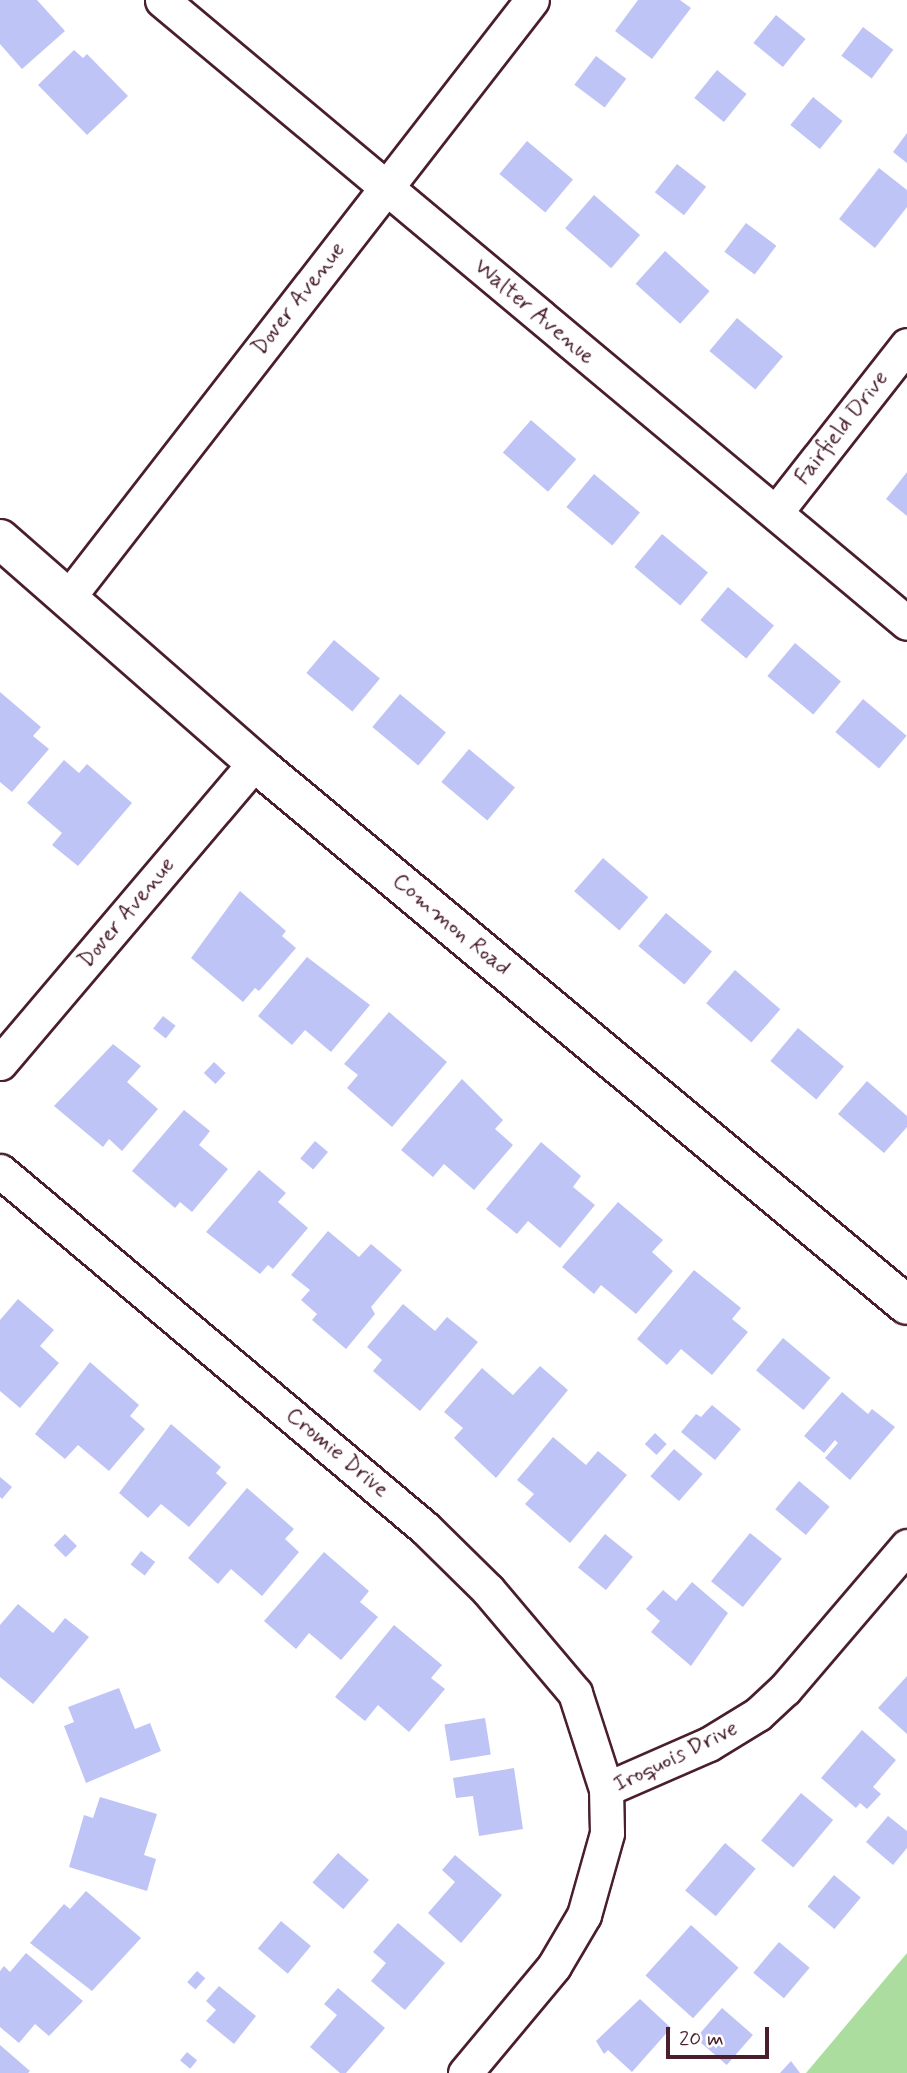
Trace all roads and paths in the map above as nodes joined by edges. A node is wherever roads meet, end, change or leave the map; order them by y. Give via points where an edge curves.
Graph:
1 (162, 0) edge
2 (532, 0) edge
3 (384, 188) junction
4 (907, 345) edge
5 (776, 512) junction
6 (0, 538) edge
7 (67, 598) junction
8 (907, 623) edge
9 (255, 762) junction
10 (0, 1063) edge
11 (0, 1171) edge
12 (907, 1305) edge
13 (907, 1546) edge
14 (606, 1789) junction
15 (465, 2073) edge

1 - 3 street, Walter Avenue
2 - 3 street, Dover Avenue
3 - 5 street, Walter Avenue
3 - 7 street, Dover Avenue
4 - 5 street, Fairfield Drive
5 - 8 street, Walter Avenue
6 - 7 street, Common Road
7 - 9 street, Common Road
9 - 10 street, Dover Avenue
9 - 12 street, Common Road
11 - 14 street, Cromie Drive via 425,1528 488,1590 575,1693
13 - 14 street, Iroquois Drive via 785,1689 758,1714 709,1744
14 - 15 street, Iroquois Drive via 607,1833 584,1915 554,1966

